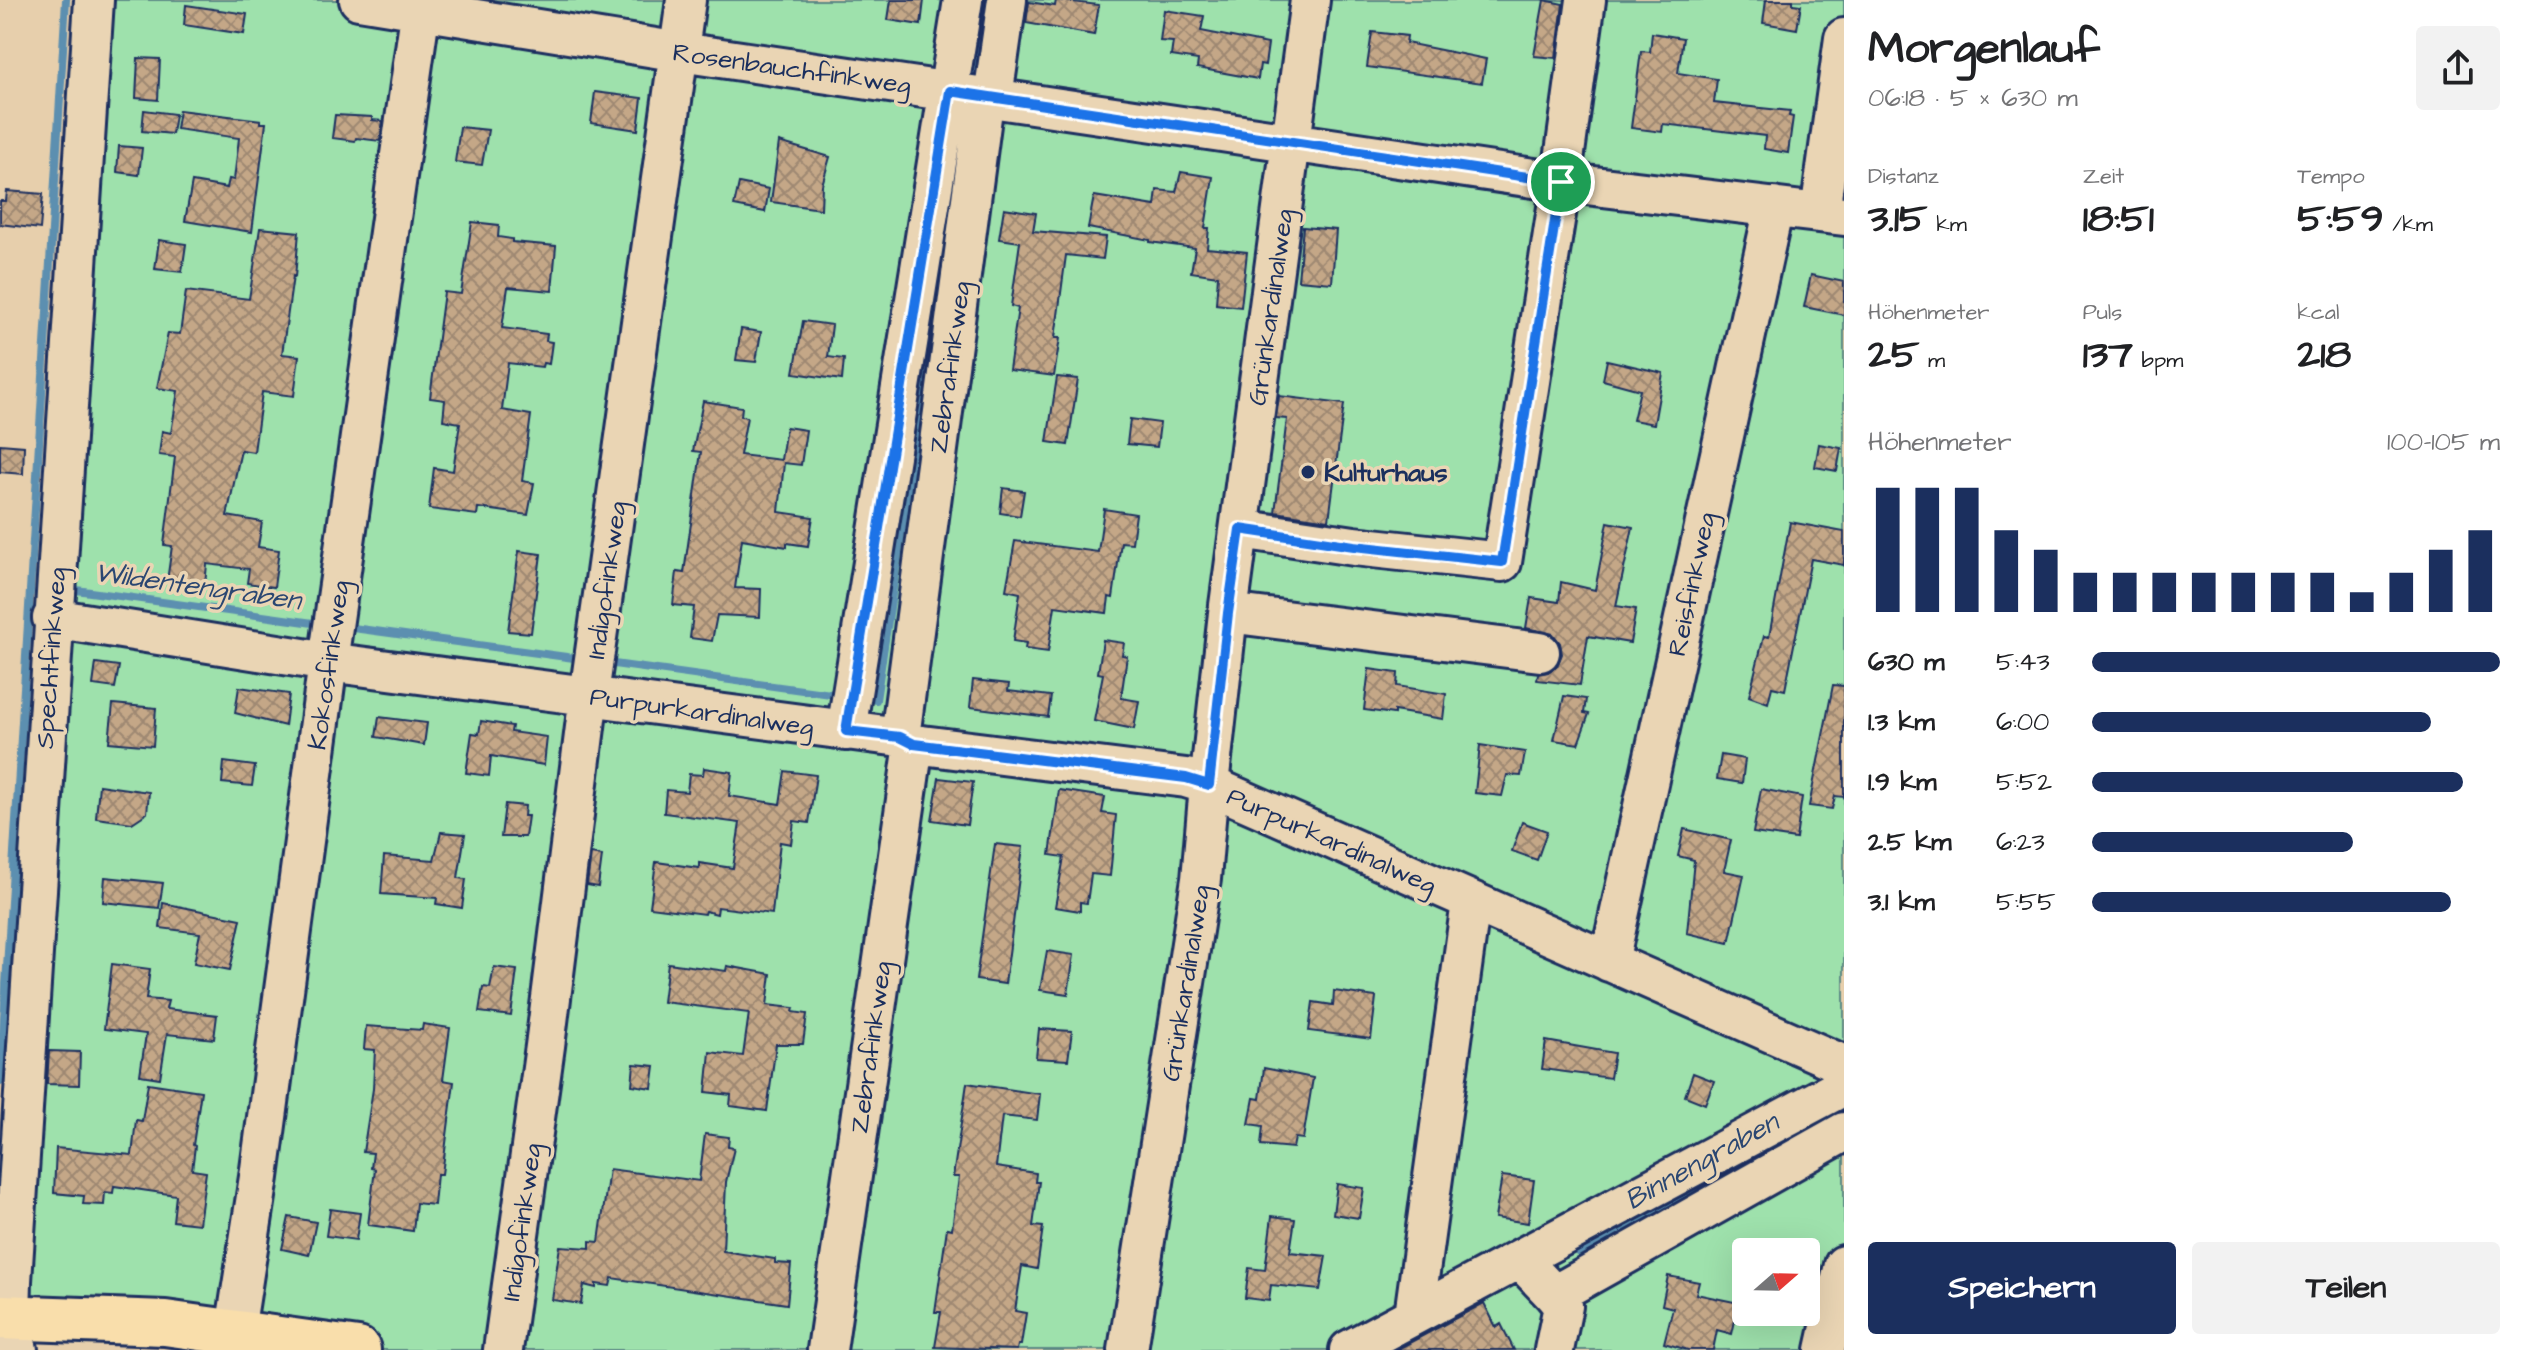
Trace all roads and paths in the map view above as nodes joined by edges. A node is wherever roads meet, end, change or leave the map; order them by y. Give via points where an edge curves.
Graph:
1 (94, 0) edge
2 (359, 0) edge
3 (686, 0) edge
4 (963, 0) edge
5 (1007, 0) edge
6 (1310, 0) edge
7 (1586, 0) edge
8 (421, 5) edge
9 (1844, 38) edge
10 (680, 52) junction
11 (950, 91) junction
12 (993, 97) junction
13 (1292, 142) junction
14 (1561, 182) junction
15 (1774, 207) junction
16 (1832, 215) edge
17 (1240, 529) junction
18 (1228, 613) junction
19 (52, 618) junction
20 (1540, 652) dead end
21 (328, 662) junction
22 (589, 695) junction
23 (846, 731) junction
24 (907, 740) junction
25 (1209, 785) junction
26 (1471, 902) junction
27 (1609, 962) junction
28 (1844, 1065) edge
29 (1844, 1086) edge
30 (1844, 1132) edge
31 (1520, 1259) junction
32 (1844, 1265) edge
33 (1554, 1295) junction
34 (1414, 1315) junction
35 (10, 1328) edge
36 (235, 1331) junction
37 (358, 1350) edge
38 (503, 1350) edge
39 (827, 1350) edge
40 (1128, 1350) edge
41 (1349, 1350) edge
42 (1554, 1350) edge
43 (1825, 1350) edge

1 - 19 lane, Spechtfinkweg
2 - 8 lane, Rosenbauchfinkweg
3 - 10 lane, Indigofinkweg
4 - 11 lane, Zebrafinkweg
5 - 12 lane, Zebrafinkweg
6 - 13 lane, Grünkardinalweg
7 - 14 lane
8 - 10 lane, Rosenbauchfinkweg
8 - 21 lane, Kokosfinkweg
9 - 16 lane
10 - 11 lane, Rosenbauchfinkweg
10 - 22 lane, Indigofinkweg
11 - 12 lane, Rosenbauchfinkweg
11 - 23 lane, Zebrafinkweg
12 - 13 lane, Rosenbauchfinkweg
12 - 24 lane, Zebrafinkweg via 983,109
13 - 14 lane, Rosenbauchfinkweg
13 - 17 lane, Grünkardinalweg
14 - 15 lane, Rosenbauchfinkweg
14 - 17 lane via 1502,562
15 - 16 lane, Rosenbauchfinkweg
15 - 27 lane, Reisfinkweg
17 - 18 lane, Grünkardinalweg
18 - 20 lane
18 - 25 lane, Grünkardinalweg
19 - 21 lane, Purpurkardinalweg
19 - 35 lane, Spechtfinkweg
21 - 22 lane, Purpurkardinalweg
21 - 36 lane, Kokosfinkweg
22 - 23 lane, Purpurkardinalweg
22 - 38 lane, Indigofinkweg
23 - 24 lane, Purpurkardinalweg
24 - 25 lane, Purpurkardinalweg
24 - 39 lane, Zebrafinkweg
25 - 26 lane, Purpurkardinalweg
25 - 40 lane, Grünkardinalweg via 1201,879
26 - 27 lane, Purpurkardinalweg
26 - 34 lane
27 - 28 lane, Purpurkardinalweg
29 - 31 lane
30 - 33 lane
31 - 33 lane
31 - 34 lane
32 - 43 lane
33 - 42 lane via 1563,1306
34 - 41 lane
35 - 36 main road via 165,1323
36 - 37 main road

